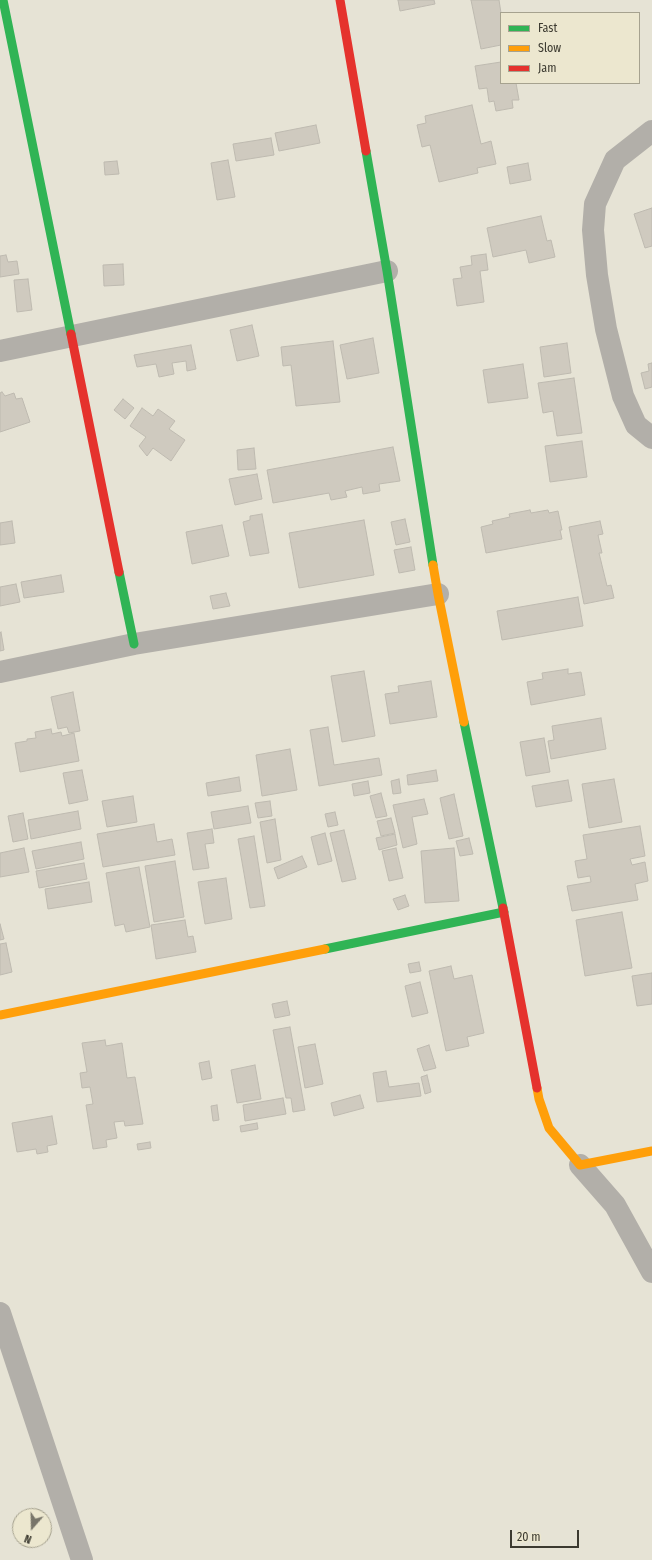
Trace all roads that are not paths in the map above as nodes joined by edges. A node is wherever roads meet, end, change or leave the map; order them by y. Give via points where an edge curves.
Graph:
1 (340, 0) edge
2 (2, 2) edge
3 (652, 132) edge
4 (387, 271) junction
5 (72, 336) junction
6 (0, 352) edge
7 (652, 438) edge
8 (438, 594) junction
9 (134, 644) junction
10 (0, 672) edge
11 (504, 912) junction
12 (0, 1016) edge
13 (652, 1151) edge
14 (580, 1165) junction
15 (652, 1272) edge
16 (0, 1313) edge
17 (82, 1560) edge

1 - 4 street
2 - 5 street
3 - 7 street via 615,160 595,204 593,230 606,329 623,396 636,425
4 - 5 street
4 - 8 street
5 - 6 street
5 - 9 street
8 - 9 street
8 - 11 street
9 - 10 street
11 - 12 street
11 - 14 street via 539,1099 549,1128
13 - 14 street
14 - 15 street via 615,1205
16 - 17 street

